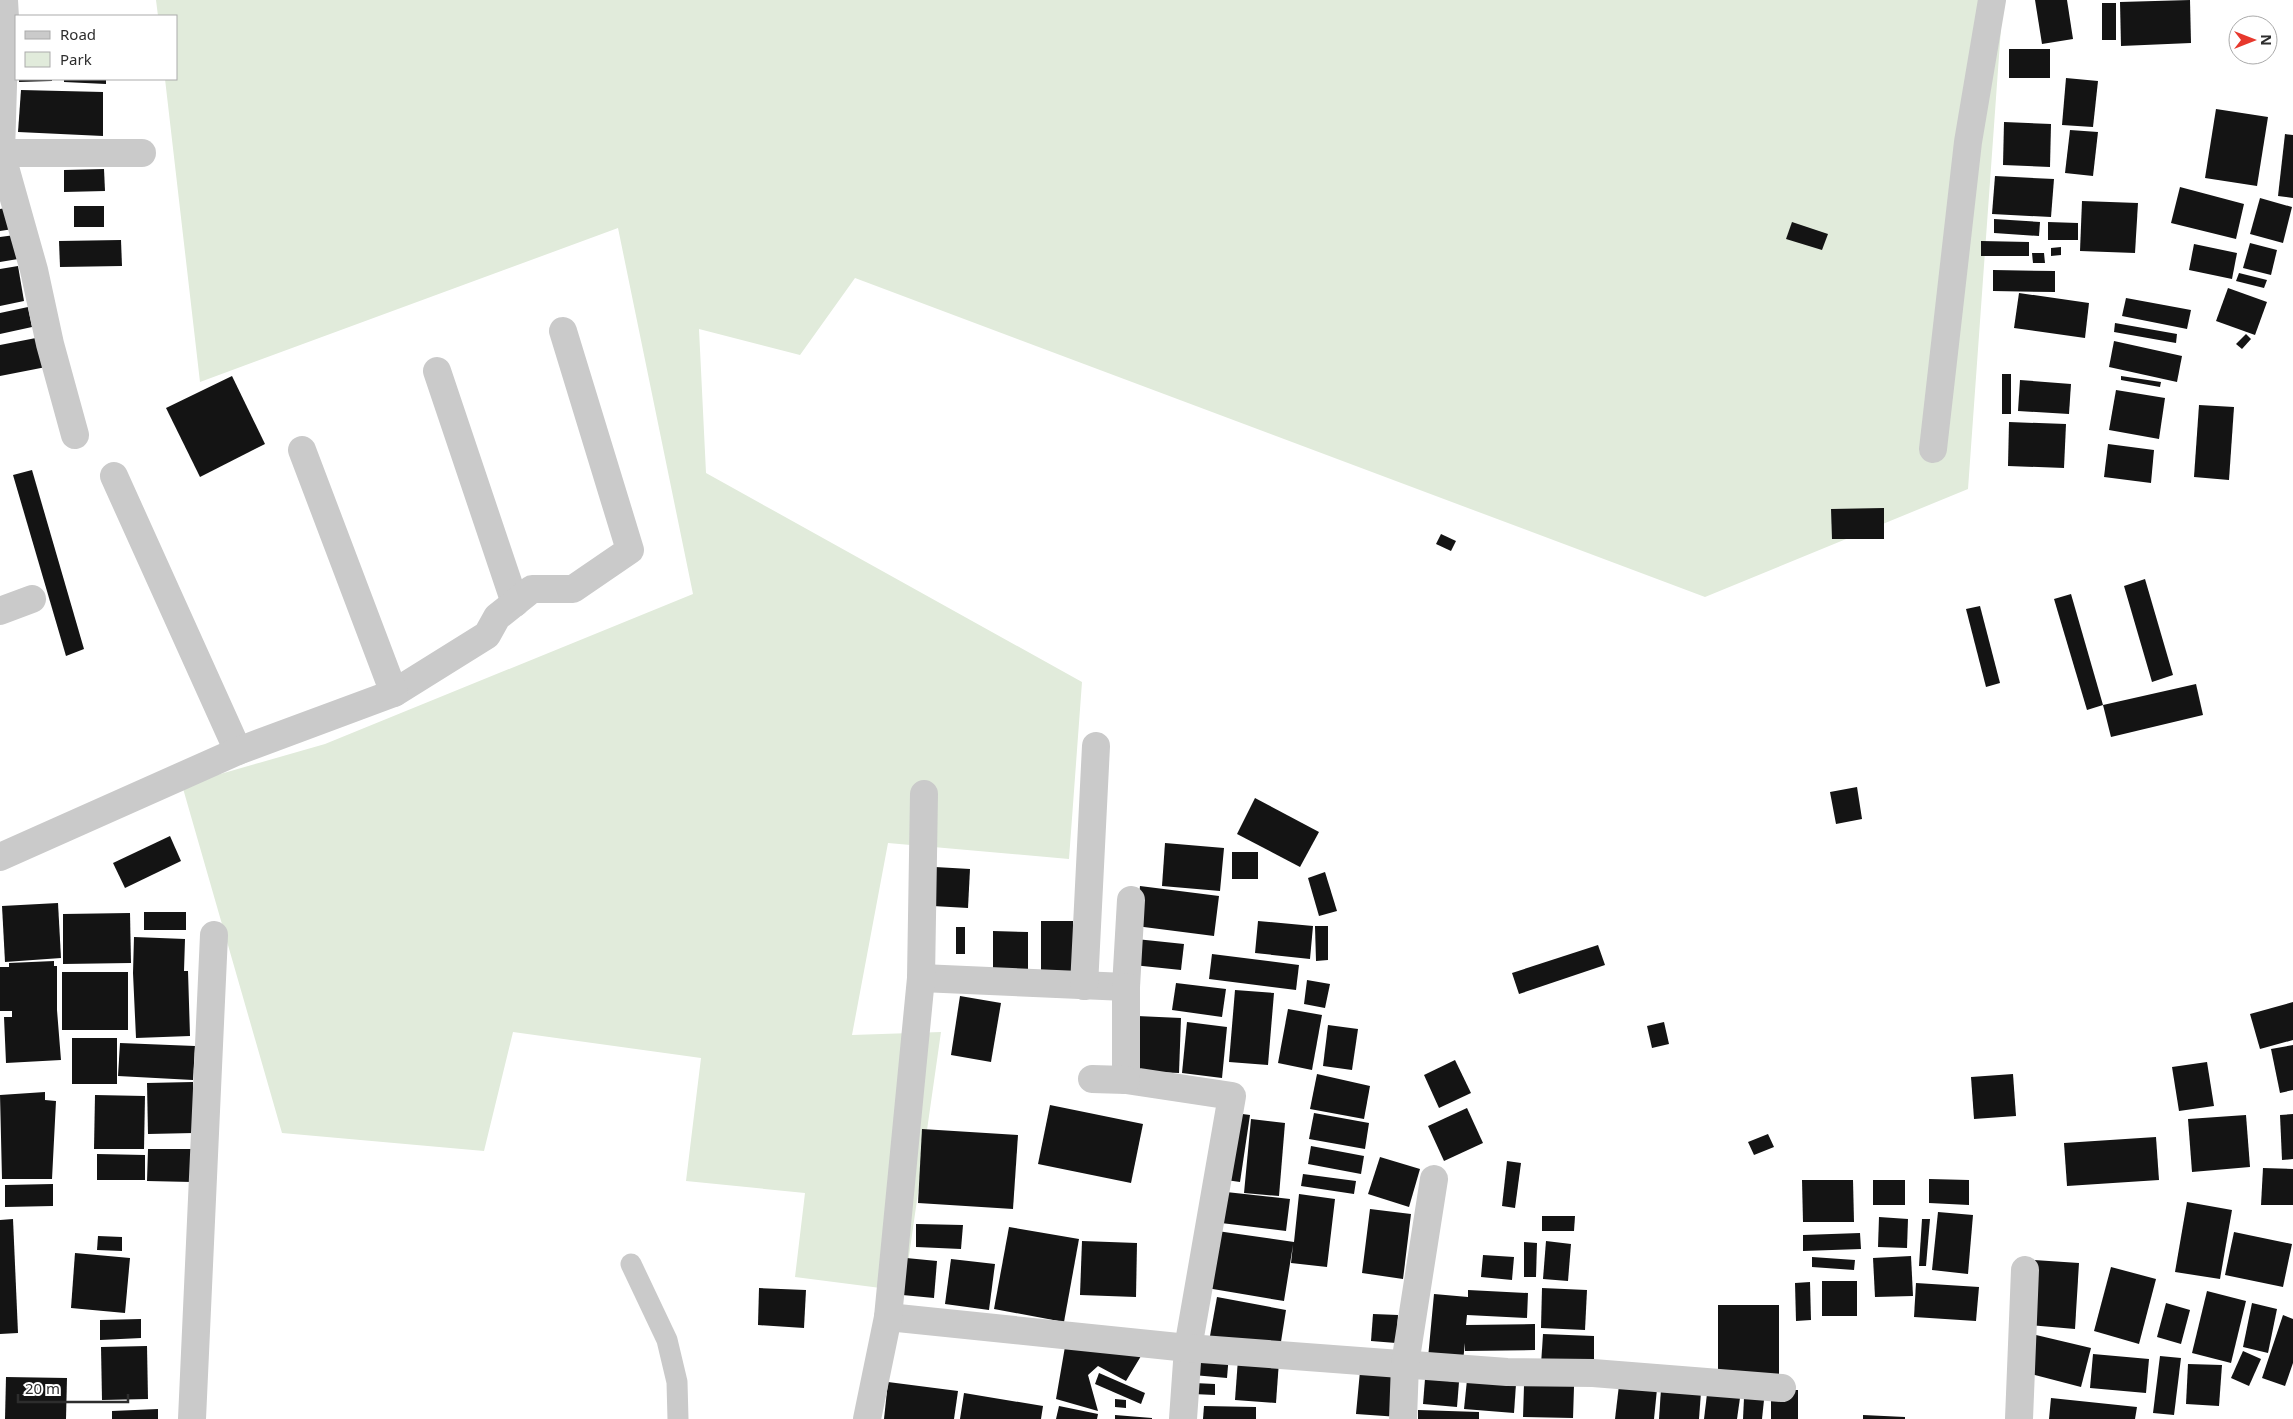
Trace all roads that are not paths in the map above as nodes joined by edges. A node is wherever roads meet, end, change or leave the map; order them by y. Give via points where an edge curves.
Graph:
1 (4, 0) edge
2 (1992, 0) edge
3 (0, 153) edge
4 (142, 153) dead end
5 (564, 331) dead end
6 (437, 371) dead end
7 (75, 435) dead end
8 (1933, 449) dead end
9 (302, 450) dead end
10 (114, 476) dead end
11 (32, 599) dead end
12 (515, 603) junction
13 (0, 611) edge
14 (394, 693) junction
15 (1096, 746) dead end
16 (238, 750) junction
17 (924, 794) dead end
18 (0, 857) edge
19 (1131, 900) dead end
20 (214, 935) dead end
21 (921, 978) junction
22 (1084, 986) junction
23 (1126, 987) junction
24 (1092, 1079) dead end
25 (1126, 1080) junction
26 (1434, 1178) dead end
27 (631, 1264) dead end
28 (2025, 1270) dead end
29 (888, 1317) junction
30 (1188, 1348) junction
31 (1405, 1364) junction
32 (1782, 1388) dead end
33 (192, 1419) edge
34 (678, 1419) edge
35 (867, 1419) edge
36 (1182, 1419) edge
37 (1403, 1419) edge
38 (2019, 1419) edge

1 - 3 street
2 - 8 street via 1968,142
3 - 4 street
3 - 7 street via 34,270
5 - 12 street via 630,550 573,589 532,589
6 - 12 street
9 - 14 street
10 - 16 street
11 - 13 street
12 - 14 street via 496,617 487,635
14 - 16 street
15 - 22 street
16 - 18 street
17 - 21 street
19 - 23 street
20 - 33 street
21 - 22 street
21 - 29 street
22 - 23 street
23 - 25 street
24 - 25 street
25 - 30 street via 1232,1096
26 - 31 street
27 - 34 lane via 667,1340 677,1382
28 - 38 street
29 - 30 street
29 - 35 street
30 - 31 street
30 - 36 street
31 - 32 street via 1507,1372 1593,1373
31 - 37 street

